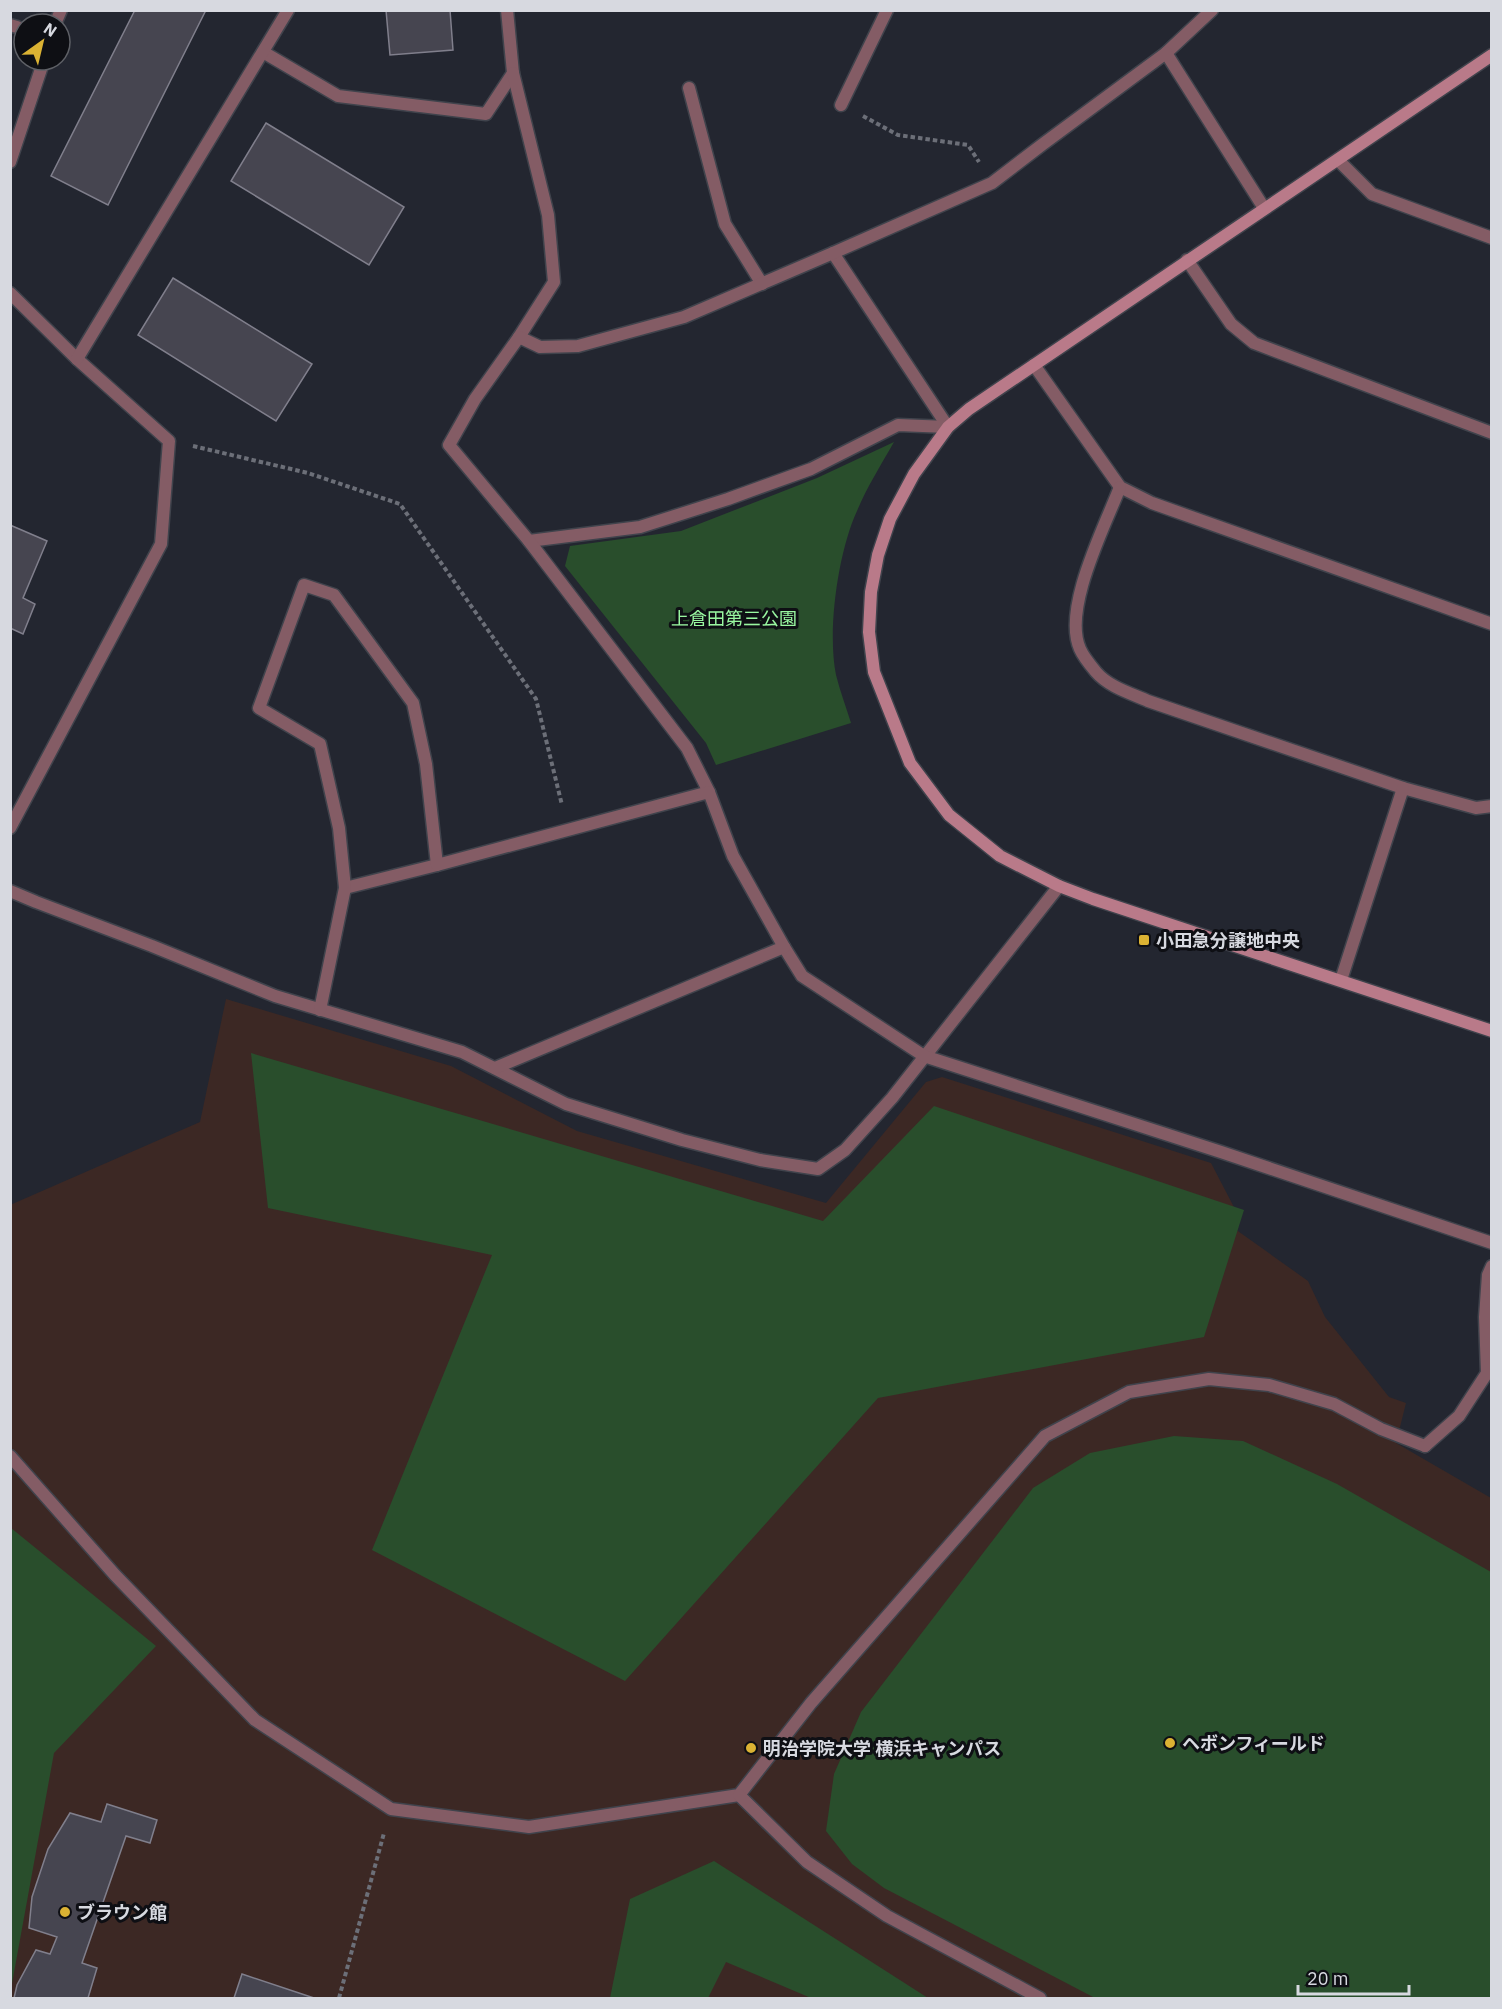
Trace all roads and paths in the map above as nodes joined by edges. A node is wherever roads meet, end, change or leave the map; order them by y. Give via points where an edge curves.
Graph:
1 (288, 10) edge
2 (507, 10) edge
3 (887, 10) edge
4 (1212, 10) edge
5 (263, 52) junction
6 (1166, 53) junction
7 (1491, 55) edge
8 (40, 72) edge
9 (513, 73) junction
10 (689, 88) dead end
11 (841, 105) joint
12 (1338, 160) junction
13 (10, 162) edge
14 (992, 183) junction
15 (1264, 208) junction
16 (1491, 238) edge
17 (833, 253) junction
18 (1187, 260) junction
19 (762, 284) junction
20 (10, 293) edge
21 (519, 337) junction
22 (77, 359) junction
23 (1034, 365) junction
24 (948, 427) junction
25 (1491, 433) edge
26 (169, 441) junction
27 (1120, 487) junction
28 (529, 542) junction
29 (1491, 624) edge
30 (1403, 788) junction
31 (709, 792) junction
32 (1491, 806) edge
33 (10, 828) edge
34 (568, 830) junction
35 (437, 865) junction
36 (1059, 886) junction
37 (345, 888) junction
38 (10, 891) edge
39 (784, 947) junction
40 (1341, 980) junction
41 (320, 1010) junction
42 (1491, 1030) edge
43 (924, 1056) junction
44 (495, 1068) junction
45 (1491, 1243) edge
46 (1491, 1266) edge
47 (10, 1456) edge
48 (739, 1795) junction
49 (391, 1809) junction
50 (339, 1998) edge
51 (1041, 1998) edge

1 - 5 street
2 - 9 street
3 - 11 street
4 - 6 street
5 - 9 street via 338,96 486,114
5 - 22 street
6 - 14 street
6 - 15 street
7 - 12 street
8 - 13 street
9 - 21 street via 548,214 554,282
10 - 19 street via 725,224
11 - 14 path via 898,135 968,145
12 - 15 street
12 - 16 street via 1372,194
14 - 17 street
15 - 18 street
17 - 19 street
17 - 24 street
18 - 23 street
18 - 25 street via 1231,324 1254,343
19 - 21 street via 684,317 578,346 540,347
20 - 22 street
21 - 28 street via 475,399 449,445
22 - 26 street
23 - 24 street
23 - 27 street
24 - 28 street via 898,425 811,469 640,527
24 - 36 street via 914,474 890,519 878,555 868,633 874,672 910,764 949,815 1000,856
26 - 33 street via 161,544
26 - 34 path via 308,473 400,504 536,699
27 - 29 street via 1152,503
27 - 30 street via 1079,592 1076,628 1080,649 1096,673 1117,688 1148,701
28 - 31 street via 687,748
30 - 32 street via 1476,808
30 - 40 street
31 - 34 street
31 - 39 street via 733,856
34 - 35 street
35 - 37 street
35 - 37 street via 426,764 413,703 334,595 304,585 259,708 320,744 339,828
36 - 40 street
36 - 43 street
37 - 41 street
38 - 41 street via 275,996
39 - 43 street via 802,975
39 - 44 street
40 - 42 street
41 - 44 street via 462,1052
43 - 44 street via 845,1150 818,1169 760,1160 682,1140 566,1104
43 - 45 street
46 - 48 street via 1485,1317 1487,1373 1459,1416 1425,1446 1381,1429 1334,1404 1269,1385 1209,1379 1129,1392 1045,1436 810,1703
47 - 49 street via 115,1575 255,1720
48 - 49 street via 529,1827
48 - 51 street via 807,1862 887,1916
49 - 50 path

